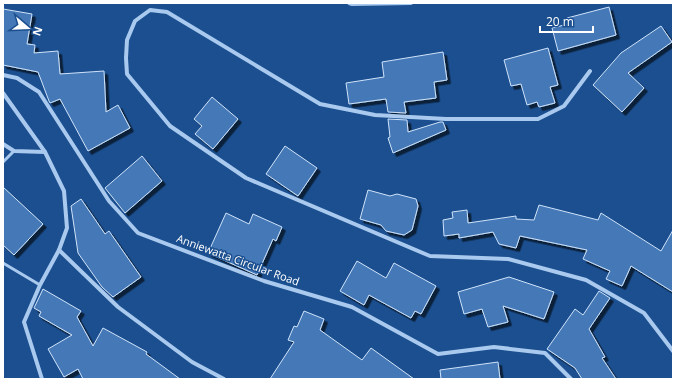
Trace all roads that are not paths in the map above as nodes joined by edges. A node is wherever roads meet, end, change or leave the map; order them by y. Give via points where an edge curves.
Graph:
1 (349, 3) edge
2 (411, 3) edge
3 (590, 71) dead end
4 (3, 75) edge
5 (3, 93) edge
6 (3, 144) edge
7 (14, 151) junction
8 (45, 152) junction
9 (3, 162) edge
10 (59, 250) junction
11 (3, 263) edge
12 (40, 285) junction
13 (673, 352) edge
14 (42, 379) edge
15 (224, 379) edge
16 (571, 379) edge

1 - 2 street
3 - 13 street via 564,106 538,119 446,119 375,115 320,104 167,12 150,10 135,21 127,40 126,58 127,74 170,126 246,178 430,256 508,259 586,280 644,313
4 - 16 street, Anniewatta Circular Road via 17,78 39,92 109,201 138,233 264,281 352,307 438,354 494,347 545,353
5 - 8 street
6 - 7 street
7 - 8 street
7 - 9 lane
8 - 10 street via 64,191 67,228
10 - 12 street
10 - 15 street via 118,307 192,362
11 - 12 lane
12 - 14 street via 24,322

